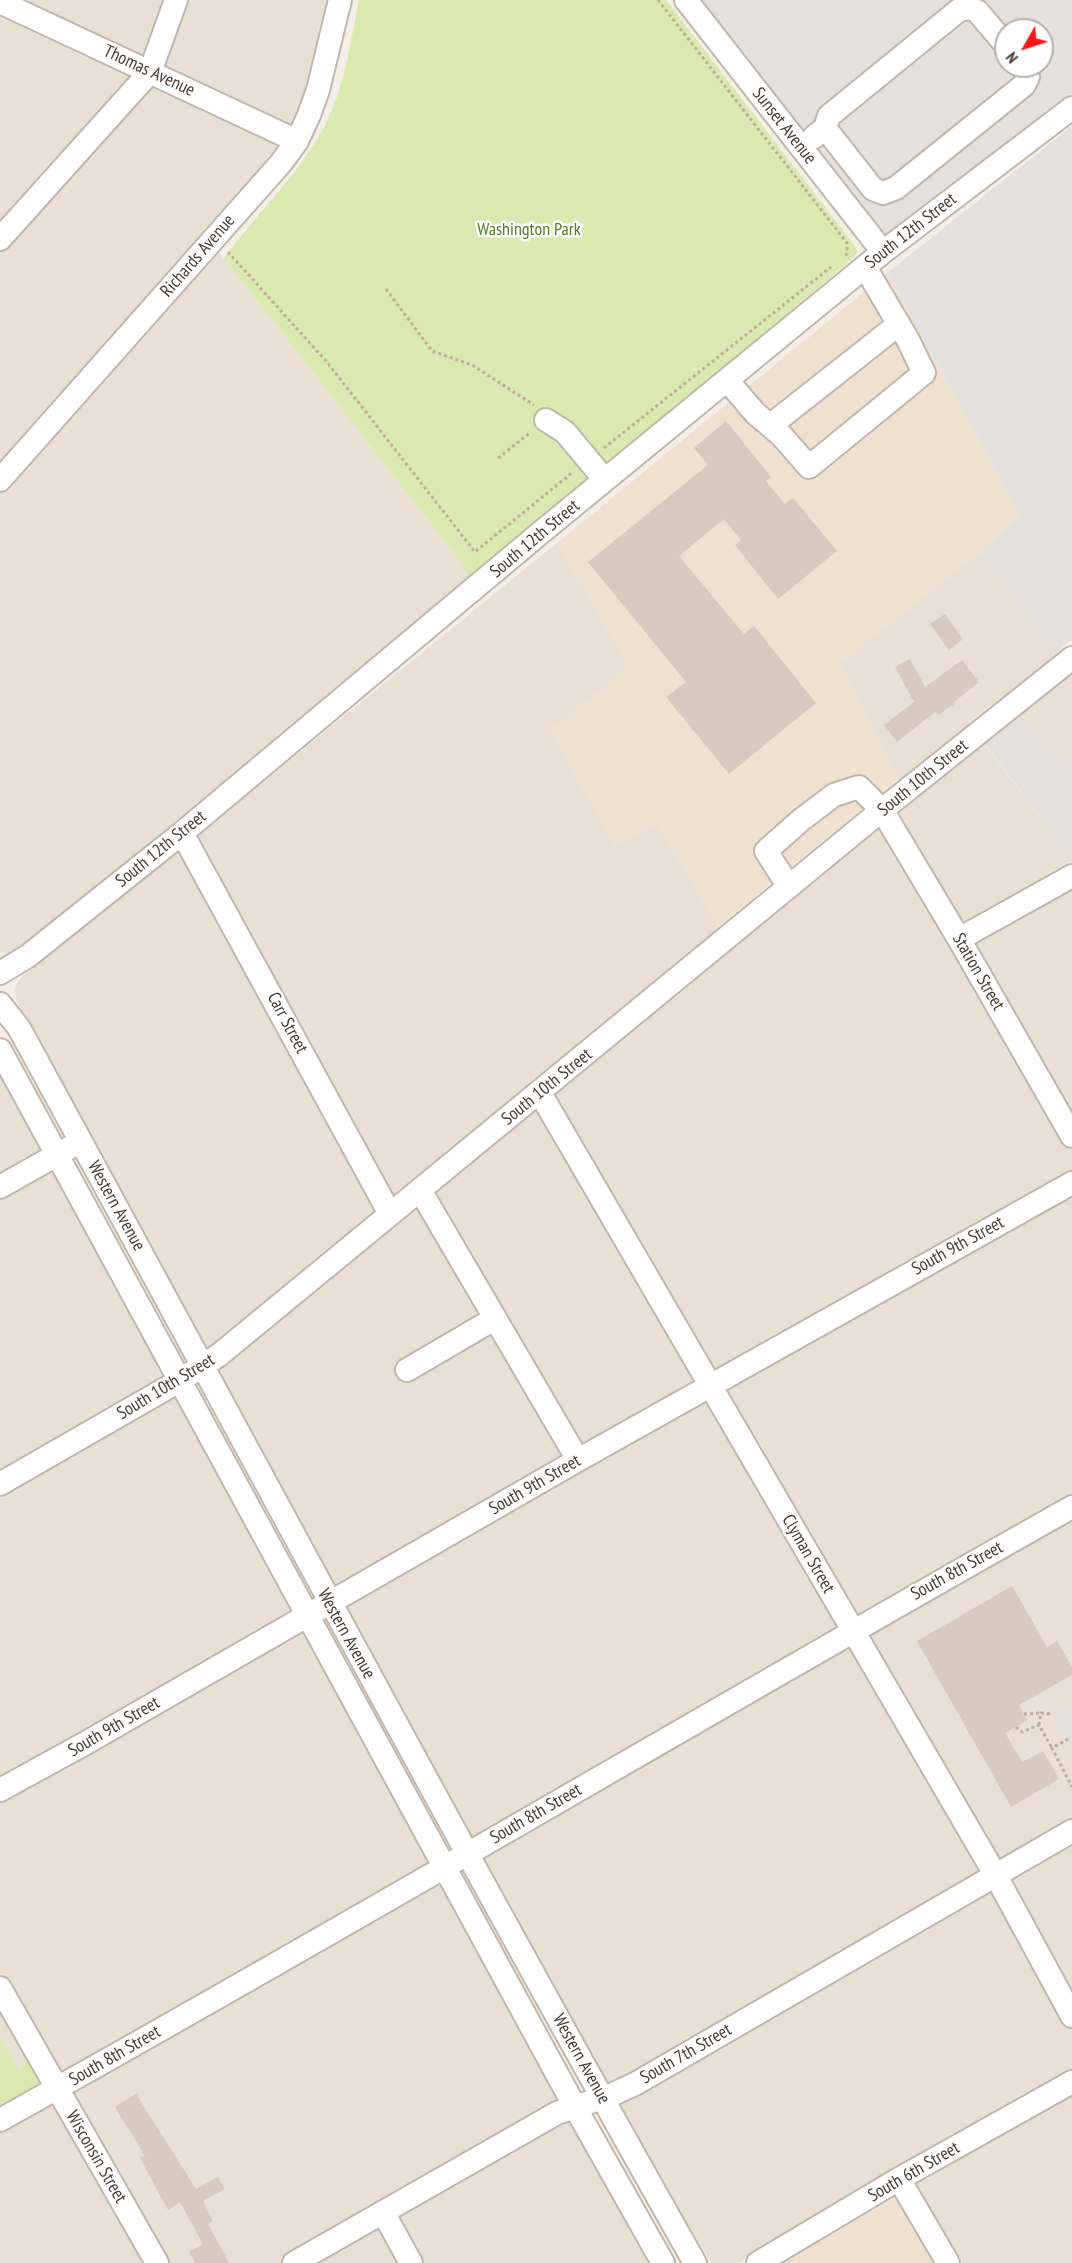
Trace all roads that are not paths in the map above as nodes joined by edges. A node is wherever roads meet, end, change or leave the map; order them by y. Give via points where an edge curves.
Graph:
1 (176, 0) edge
2 (340, 0) edge
3 (686, 0) edge
4 (2, 3) edge
5 (994, 31) edge
6 (150, 72) junction
7 (1028, 78) edge
8 (1072, 108) edge
9 (825, 128) junction
10 (297, 141) junction
11 (801, 148) junction
12 (0, 240) edge
13 (883, 252) junction
14 (865, 267) junction
15 (899, 324) junction
16 (727, 380) junction
17 (546, 420) road end
18 (771, 425) junction
19 (0, 480) edge
20 (605, 480) junction
21 (1072, 658) edge
22 (882, 810) junction
23 (182, 833) junction
24 (1072, 876) edge
25 (789, 887) junction
26 (959, 939) junction
27 (0, 973) edge
28 (0, 1004) edge
29 (0, 1050) edge
30 (540, 1093) junction
31 (1072, 1136) edge
32 (81, 1142) junction
33 (57, 1156) junction
34 (1072, 1183) edge
35 (0, 1188) edge
36 (420, 1190) junction
37 (390, 1214) junction
38 (494, 1320) junction
39 (203, 1366) junction
40 (407, 1370) dead end
41 (179, 1381) junction
42 (710, 1385) junction
43 (578, 1460) junction
44 (0, 1484) edge
45 (1072, 1507) edge
46 (329, 1603) junction
47 (307, 1616) junction
48 (852, 1631) junction
49 (0, 1790) edge
50 (1072, 1831) edge
51 (469, 1853) junction
52 (445, 1867) junction
53 (996, 1876) junction
54 (0, 1988) edge
55 (7, 2015) edge
56 (1072, 2016) edge
57 (1072, 2082) edge
58 (56, 2089) junction
59 (602, 2098) junction
60 (575, 2107) junction
61 (0, 2120) edge
62 (899, 2180) junction
63 (383, 2212) junction
64 (157, 2263) edge
65 (294, 2263) edge
66 (411, 2263) edge
67 (663, 2263) edge
68 (696, 2263) edge
69 (758, 2263) edge
70 (948, 2263) edge

1 - 6 street
2 - 10 street, Richards Avenue via 318,90
3 - 11 street, Sunset Avenue
4 - 6 street, Thomas Avenue
5 - 9 street via 977,11 959,10 829,116
6 - 10 street, Thomas Avenue
6 - 12 street
7 - 9 street via 1024,85 896,188 883,193 873,189
8 - 13 street, South 12th Street
9 - 11 street
10 - 19 street, Richards Avenue
11 - 13 street, Sunset Avenue
13 - 14 street, South 12th Street
14 - 15 street
14 - 16 street, South 12th Street
15 - 18 street
15 - 18 street via 924,373 809,467
16 - 18 street
16 - 20 street, South 12th Street
17 - 20 street via 565,432
20 - 23 street, South 12th Street
21 - 22 street, South 10th Street
22 - 25 street, South 10th Street
22 - 25 street, Station Street via 859,787 834,795 801,820 766,851
22 - 26 street, Station Street
23 - 27 street, South 12th Street via 28,956
23 - 37 street, Carr Street
24 - 26 street
25 - 30 street, South 10th Street
26 - 31 street, Station Street
28 - 32 street, Western Avenue via 19,1028
29 - 33 street, Western Avenue
30 - 36 street, South 10th Street
30 - 42 street, Clyman Street
32 - 33 street
32 - 39 street, Western Avenue
33 - 35 street
33 - 41 street, Western Avenue
34 - 42 street, South 9th Street
36 - 37 street, South 10th Street
36 - 38 street
37 - 39 street, South 10th Street
38 - 40 street
38 - 43 street
39 - 41 street, South 10th Street
39 - 46 street, Western Avenue
41 - 44 street, South 10th Street
41 - 47 street, Western Avenue
42 - 43 street, South 9th Street
42 - 48 street, Clyman Street
43 - 46 street, South 9th Street
45 - 48 street, South 8th Street
46 - 47 street, South 9th Street
46 - 51 street, Western Avenue
47 - 49 street, South 9th Street
47 - 52 street, Western Avenue
48 - 51 street, South 8th Street
48 - 53 street, Clyman Street
50 - 53 street, South 7th Street
51 - 52 street, South 8th Street
51 - 59 street, Western Avenue
52 - 58 street, South 8th Street
52 - 60 street, Western Avenue
53 - 56 street, Clyman Street
53 - 59 street, South 7th Street via 635,2084
54 - 55 street, Wisconsin Street
55 - 58 street, Wisconsin Street
57 - 62 street, South 6th Street
58 - 61 street, South 8th Street
58 - 64 street, Wisconsin Street
59 - 60 street, South 7th Street
59 - 68 street, Western Avenue
60 - 63 street, South 7th Street via 557,2113
60 - 67 street, Western Avenue
62 - 69 street, South 6th Street
62 - 70 street
63 - 65 street, South 7th Street
63 - 66 street

